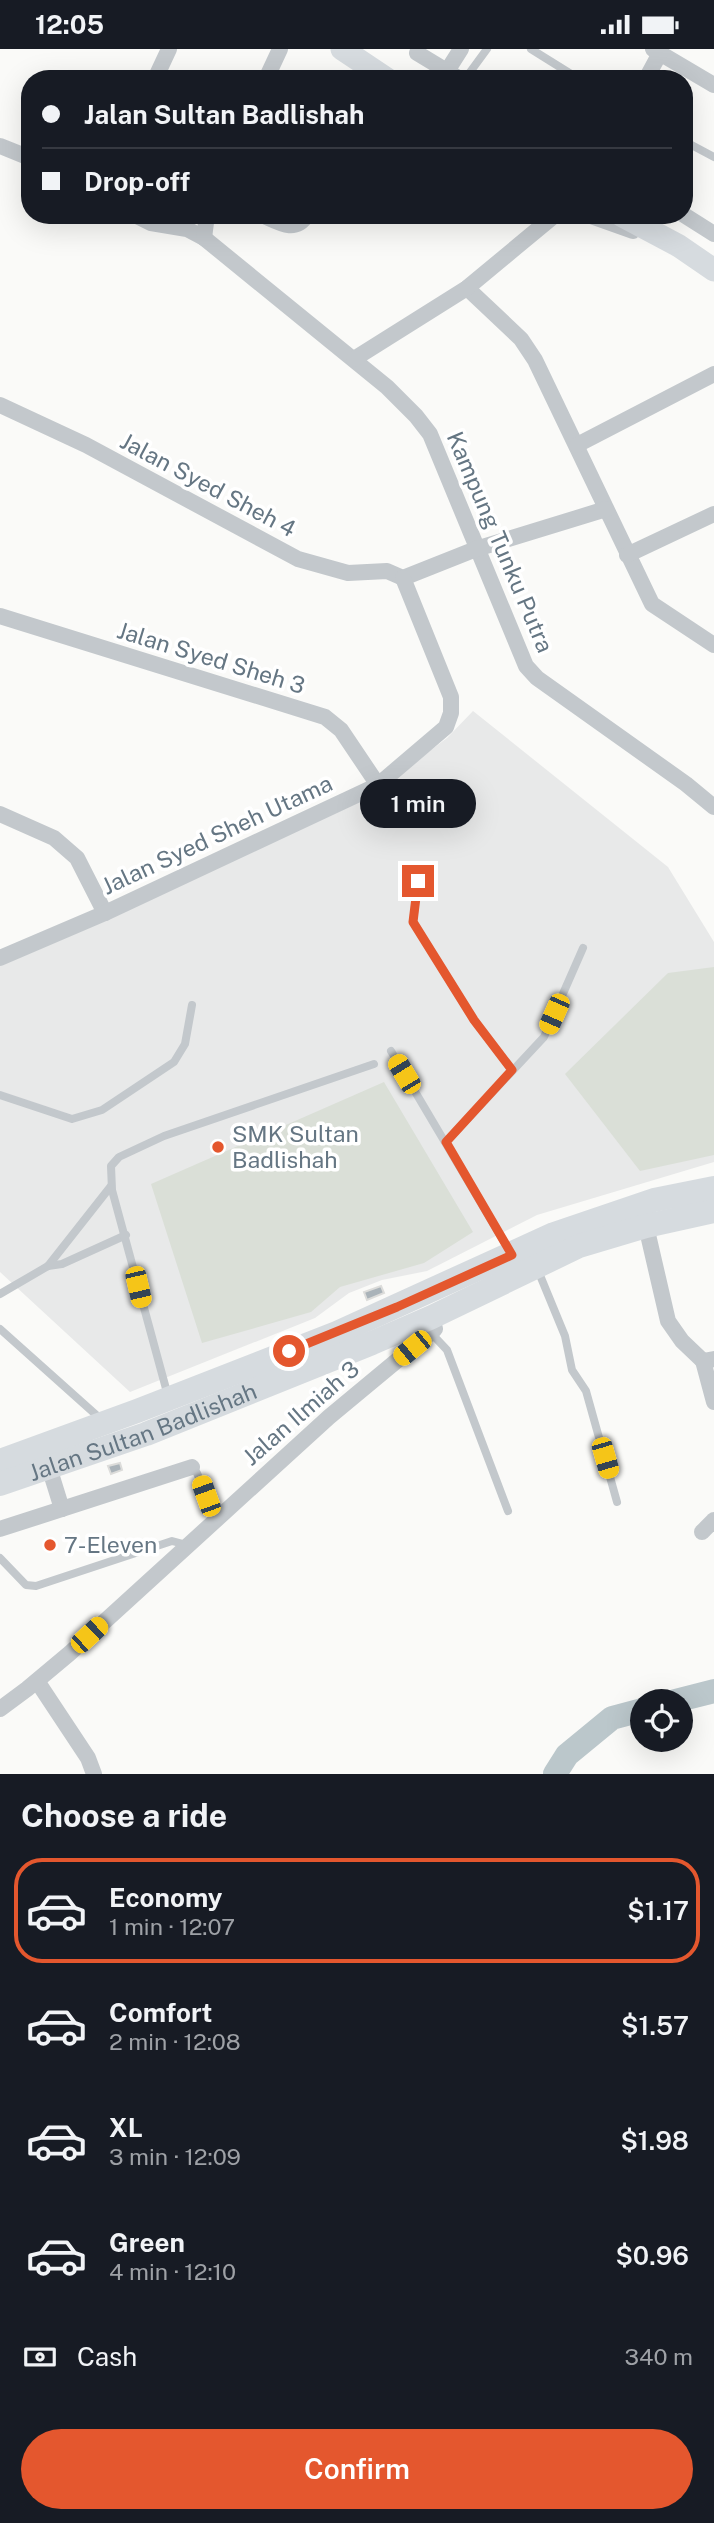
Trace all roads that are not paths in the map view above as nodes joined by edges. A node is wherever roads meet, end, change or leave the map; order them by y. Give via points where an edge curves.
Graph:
1 (169, 49) edge
2 (280, 49) edge
3 (342, 49) edge
4 (461, 49) edge
5 (486, 49) edge
6 (531, 49) edge
7 (417, 53) dead end
8 (668, 53) edge
9 (159, 70) edge
10 (270, 70) edge
11 (369, 70) edge
12 (443, 70) edge
13 (456, 70) edge
14 (462, 70) edge
15 (565, 70) edge
16 (654, 70) edge
17 (692, 70) edge
18 (693, 71) edge
19 (714, 86) edge
20 (0, 145) edge
21 (693, 146) edge
22 (21, 154) edge
23 (714, 157) edge
24 (693, 221) edge
25 (157, 224) edge
26 (206, 224) edge
27 (282, 224) edge
28 (299, 224) edge
29 (544, 224) edge
30 (614, 224) edge
31 (638, 224) edge
32 (714, 234) edge
33 (204, 237) junction
34 (679, 246) junction
35 (714, 270) edge
36 (467, 288) junction
37 (354, 359) junction
38 (714, 374) edge
39 (0, 405) edge
40 (577, 445) junction
41 (606, 509) junction
42 (714, 514) edge
43 (476, 549) junction
44 (627, 555) junction
45 (403, 577) junction
46 (0, 616) edge
47 (714, 645) edge
48 (378, 785) junction
49 (714, 807) edge
50 (0, 814) edge
51 (418, 881) dead end
52 (105, 913) junction
53 (583, 948) dead end
54 (0, 958) edge
55 (192, 1005) dead end
56 (391, 1051) dead end
57 (374, 1064) dead end
58 (512, 1070) junction
59 (0, 1095) edge
60 (446, 1142) junction
61 (111, 1186) junction
62 (714, 1188) edge
63 (714, 1211) edge
64 (646, 1226) junction
65 (126, 1235) junction
66 (512, 1255) junction
67 (48, 1266) junction
68 (536, 1266) junction
69 (0, 1294) edge
70 (432, 1325) junction
71 (0, 1329) edge
72 (708, 1360) edge
73 (207, 1397) junction
74 (169, 1399) junction
75 (714, 1402) edge
76 (105, 1423) junction
77 (0, 1461) edge
78 (49, 1467) junction
79 (192, 1467) joint
80 (0, 1484) edge
81 (617, 1502) dead end
82 (62, 1509) junction
83 (508, 1511) dead end
84 (215, 1519) junction
85 (714, 1520) edge
86 (0, 1529) edge
87 (702, 1532) dead end
88 (187, 1545) junction
89 (0, 1558) edge
90 (37, 1681) junction
91 (0, 1709) edge
92 (94, 1774) edge

1 - 9 street
2 - 10 street
3 - 11 street
4 - 13 street
5 - 14 lane
6 - 15 lane
7 - 12 street
8 - 16 street
8 - 17 street
18 - 19 street
20 - 22 street
21 - 23 lane
24 - 32 street
25 - 33 street
26 - 33 street
27 - 28 street
29 - 36 street
30 - 34 street
31 - 34 street
33 - 37 street, Kampung Tunku Putra
34 - 35 street
36 - 37 street
36 - 40 street via 530,351
37 - 43 street, Kampung Tunku Putra via 430,434
38 - 40 street
39 - 45 street, Jalan Syed Sheh 4 via 86,445 298,559 348,573 387,571
40 - 41 street
41 - 43 street
41 - 44 street
42 - 44 street
43 - 45 street
43 - 49 street, Kampung Tunku Putra via 526,666 537,678
44 - 47 street via 652,604
45 - 48 street, Jalan Syed Sheh Utama via 450,697 451,713 446,727
46 - 48 street, Jalan Syed Sheh 3 via 325,717 341,730
48 - 52 street, Jalan Syed Sheh Utama
50 - 52 street via 54,838 77,858
51 - 58 lane via 413,922 474,1020
52 - 54 street, Jalan Syed Sheh Utama
53 - 58 lane via 544,1037
55 - 59 lane via 184,1045 174,1062 102,1110 72,1119
56 - 60 lane
57 - 61 lane via 164,1136 119,1157 111,1166
58 - 60 lane
60 - 66 lane
61 - 65 lane
61 - 67 lane
62 - 66 main road, Jalan Sultan Badlishah via 601,1217
63 - 64 main road, Jalan Sultan Badlishah
64 - 68 main road, Jalan Sultan Badlishah via 579,1246
64 - 72 street via 668,1321 682,1342
65 - 67 lane
65 - 74 lane
66 - 73 main road, Jalan Sultan Badlishah
67 - 69 lane
68 - 70 main road, Jalan Sultan Badlishah
68 - 81 lane via 565,1336 572,1370 586,1391
70 - 73 main road, Jalan Sultan Badlishah
70 - 83 lane via 447,1350
70 - 84 street, Jalan Ilmiah 3
71 - 76 lane
72 - 75 street
73 - 74 main road, Jalan Sultan Badlishah
73 - 78 main road, Jalan Sultan Badlishah via 146,1434
74 - 76 main road, Jalan Sultan Badlishah
76 - 77 main road, Jalan Sultan Badlishah
78 - 80 main road, Jalan Sultan Badlishah
78 - 82 street
79 - 82 street
79 - 84 lane
82 - 86 street
84 - 88 street, Jalan Ilmiah 3
85 - 87 street
88 - 89 lane via 172,1541 36,1586 26,1585
88 - 90 street, Jalan Ilmiah 3
90 - 91 street, Jalan Ilmiah 3
90 - 92 street

